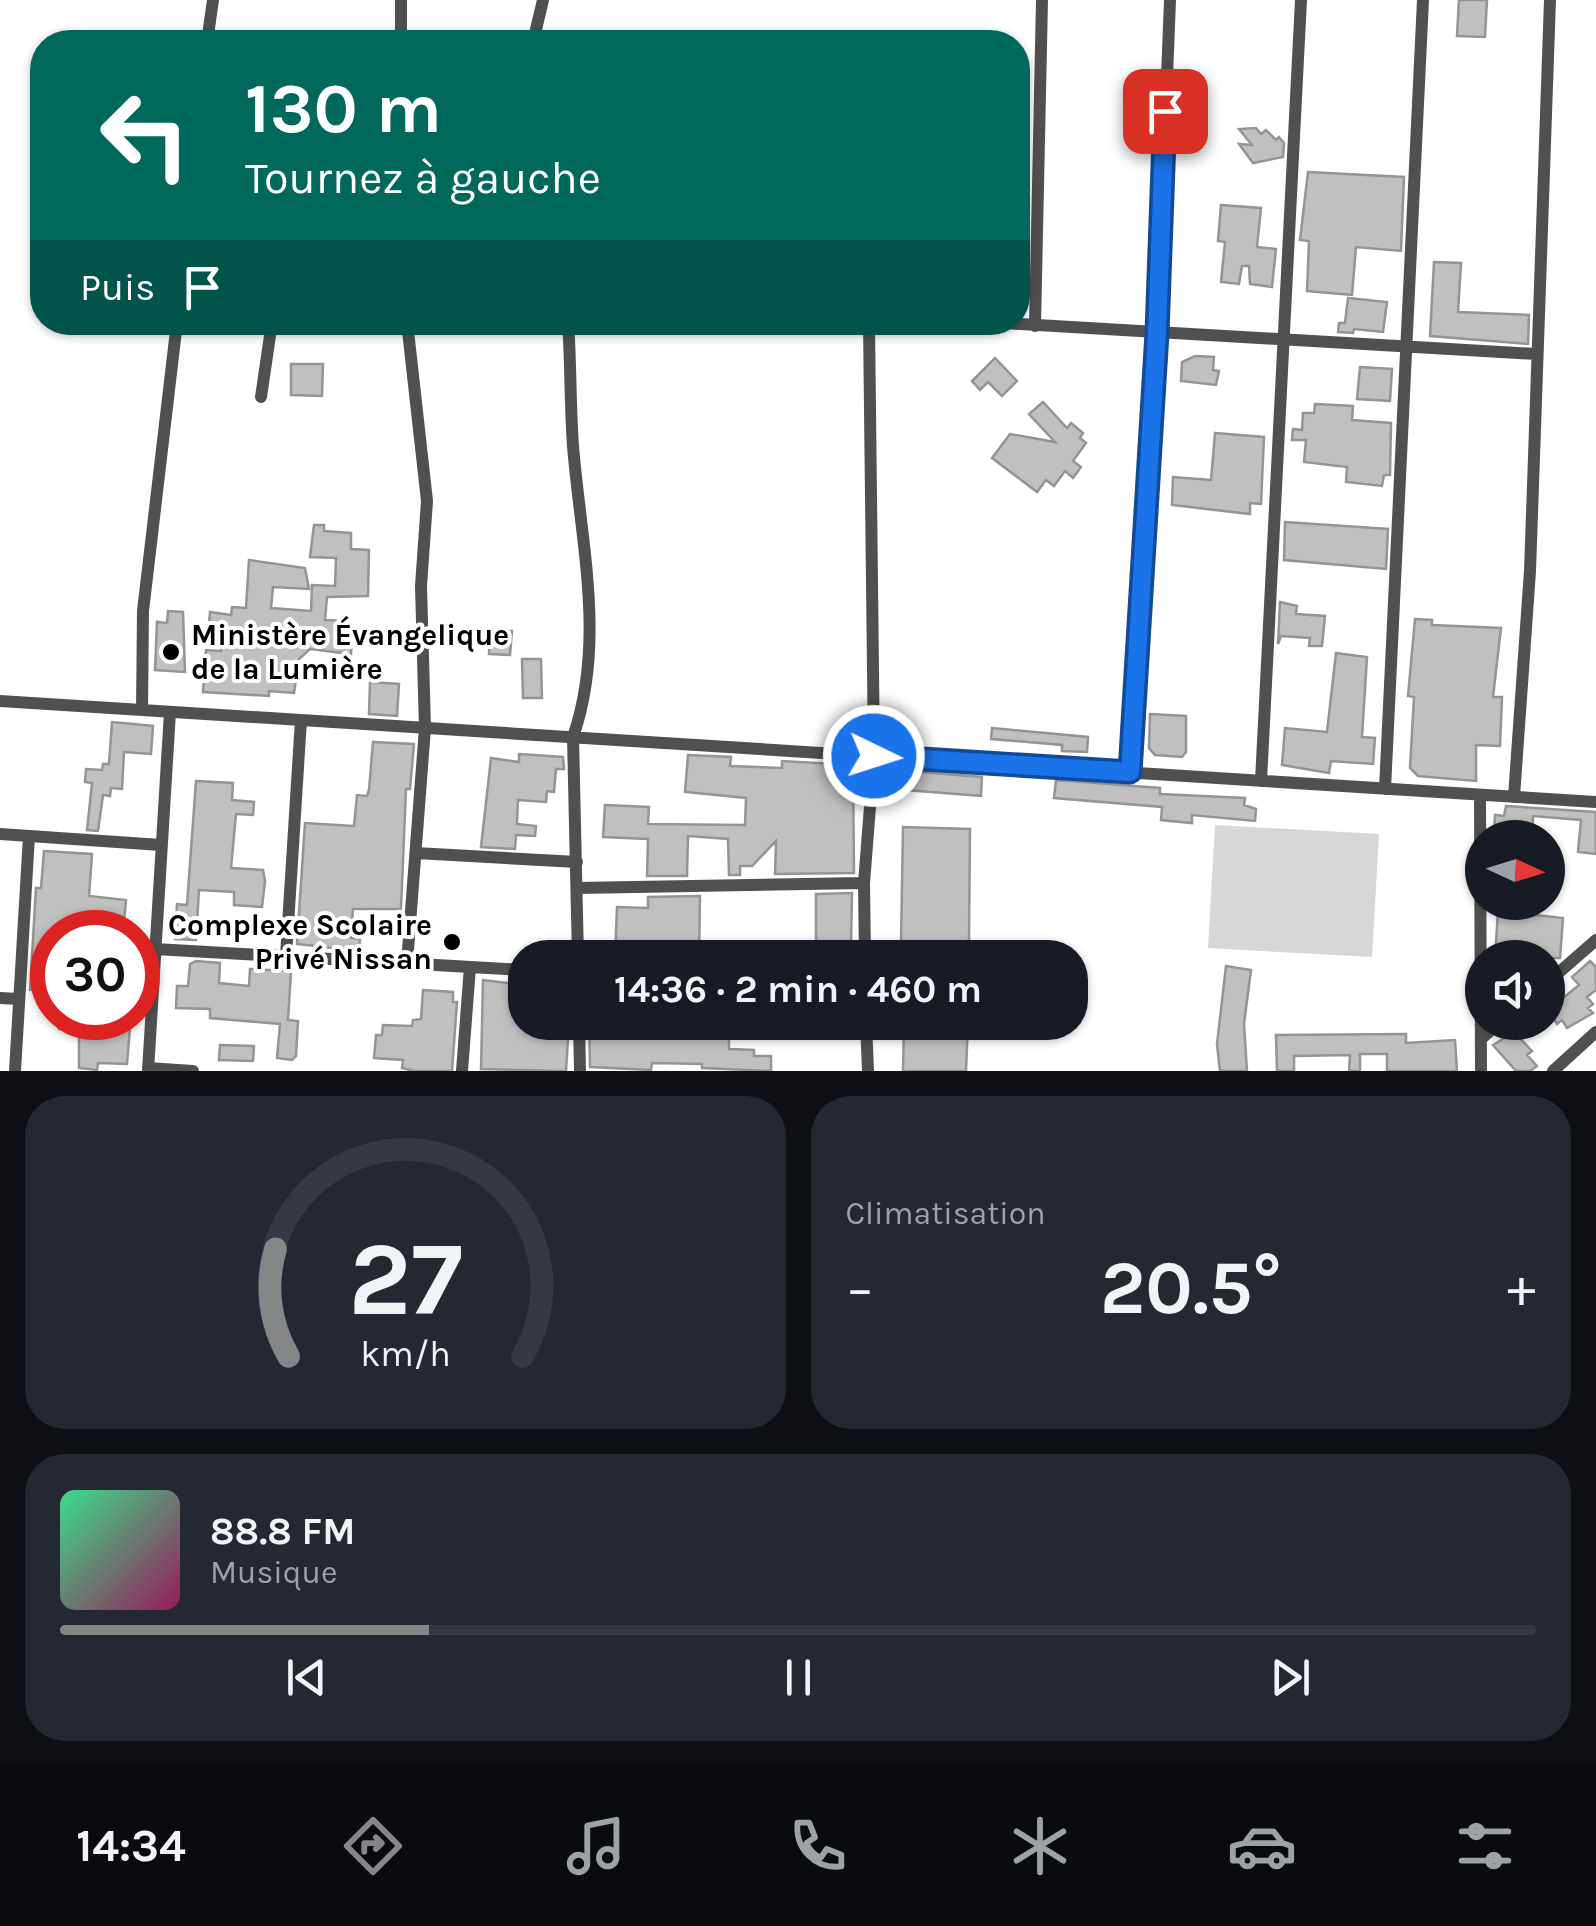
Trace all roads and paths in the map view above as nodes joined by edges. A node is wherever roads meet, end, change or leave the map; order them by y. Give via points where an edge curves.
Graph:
1 (213, 0) edge
2 (401, 0) edge
3 (543, 0) edge
4 (1042, 0) edge
5 (1170, 0) edge
6 (1302, 0) edge
7 (1422, 0) edge
8 (1550, 0) edge
9 (209, 30) edge
10 (401, 30) edge
11 (536, 30) edge
12 (1030, 326) edge
13 (1035, 326) junction
14 (1157, 333) junction
15 (175, 335) edge
16 (270, 335) edge
17 (409, 335) edge
18 (569, 335) edge
19 (870, 335) edge
20 (1284, 339) junction
21 (1407, 346) junction
22 (1535, 354) junction
23 (261, 397) dead end
24 (0, 701) edge
25 (142, 710) junction
26 (170, 712) junction
27 (301, 720) junction
28 (426, 728) junction
29 (573, 737) junction
30 (874, 756) junction
31 (1130, 772) junction
32 (1261, 781) junction
33 (1386, 789) junction
34 (1480, 795) junction
35 (1514, 797) junction
36 (1596, 802) edge
37 (0, 834) edge
38 (28, 836) junction
39 (161, 845) junction
40 (416, 853) junction
41 (576, 862) junction
42 (864, 884) junction
43 (577, 888) junction
44 (157, 910) edge
45 (578, 940) edge
46 (865, 940) edge
47 (1481, 940) edge
48 (1596, 940) edge
49 (160, 949) edge
50 (286, 956) junction
51 (408, 963) junction
52 (470, 967) junction
53 (1565, 967) edge
54 (508, 969) edge
55 (0, 998) edge
56 (19, 999) junction
57 (1596, 1032) edge
58 (150, 1040) edge
59 (580, 1040) edge
60 (867, 1040) edge
61 (1481, 1040) edge
62 (148, 1069) edge
63 (15, 1071) edge
64 (192, 1071) edge
65 (462, 1071) edge
66 (580, 1071) edge
67 (868, 1071) edge
68 (1481, 1071) edge
69 (1553, 1071) edge

1 - 9 street
2 - 10 street
3 - 11 street
4 - 13 street
5 - 14 street
6 - 20 street
7 - 21 street
8 - 22 street
12 - 13 street
13 - 14 street
14 - 20 street
14 - 31 street
15 - 25 street via 143,611
16 - 23 street
17 - 28 street via 427,478 421,586
18 - 29 street via 591,641 585,704
19 - 30 street
20 - 21 street
20 - 32 street
21 - 22 street
21 - 33 street
22 - 35 street via 1530,571
24 - 25 street
25 - 26 street
26 - 27 street
26 - 39 street
27 - 28 street
27 - 50 street
28 - 29 street
28 - 40 street
29 - 30 street
29 - 41 street
30 - 31 street
30 - 42 street
31 - 32 street
32 - 33 street
33 - 34 street
34 - 35 street
34 - 47 street
35 - 36 street
37 - 38 street
38 - 39 street
38 - 56 street
39 - 44 street
40 - 41 street
40 - 51 street
41 - 43 street
42 - 43 street
42 - 46 street
43 - 45 street
48 - 53 street
49 - 50 street
50 - 51 street
51 - 52 street
52 - 54 street
52 - 65 street
55 - 56 street
56 - 63 street
57 - 69 street
58 - 62 street
59 - 66 street
60 - 67 street
61 - 68 street
62 - 64 street

